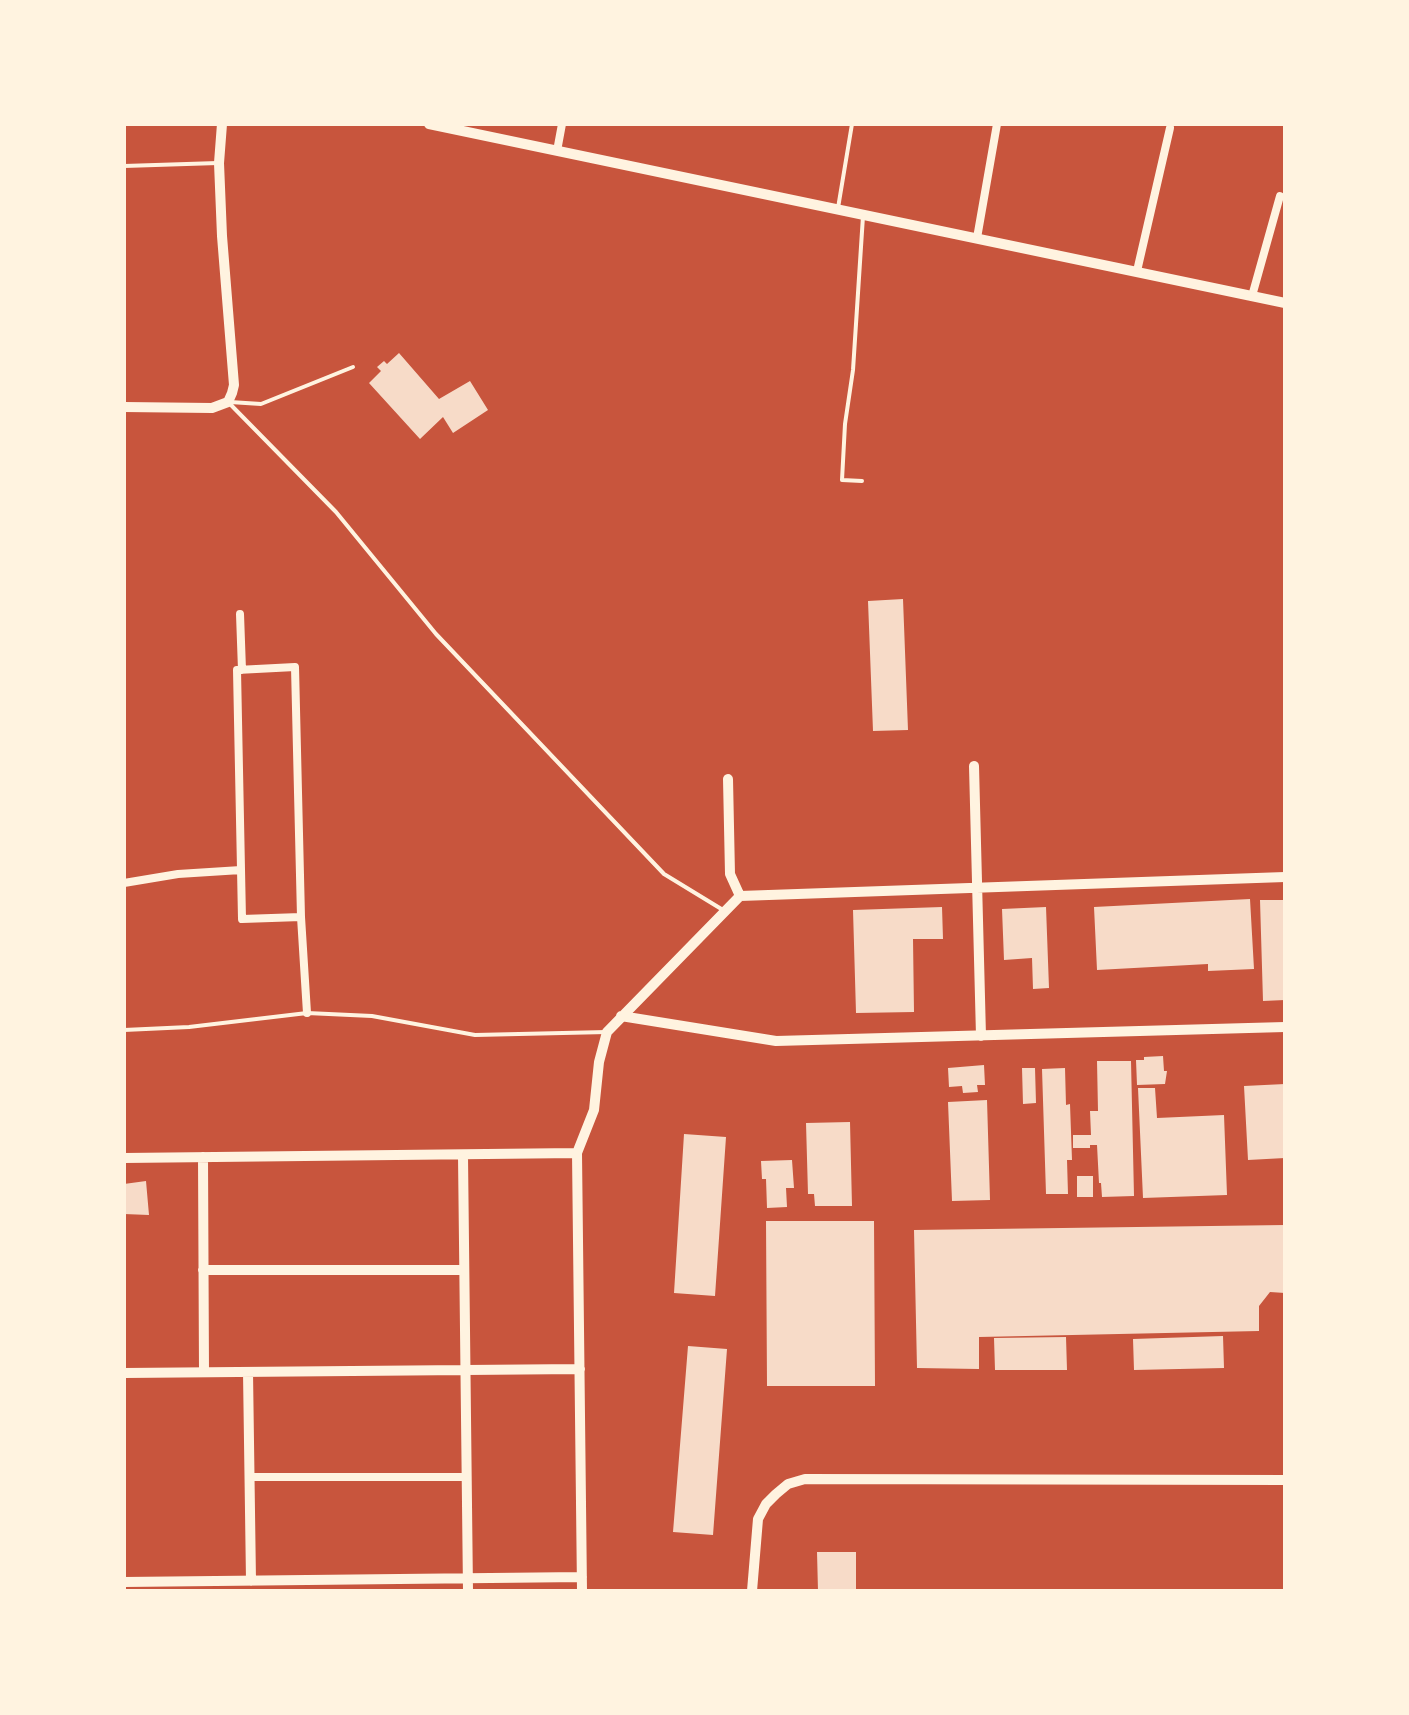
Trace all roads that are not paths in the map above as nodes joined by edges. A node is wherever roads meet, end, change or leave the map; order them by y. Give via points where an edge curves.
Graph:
1 (222, 124) edge
2 (429, 124) edge
3 (562, 124) edge
4 (852, 124) edge
5 (997, 124) edge
6 (1170, 128) dead end
7 (477, 130) edge
8 (557, 151) junction
9 (219, 163) junction
10 (124, 166) edge
11 (1280, 196) dead end
12 (838, 208) junction
13 (863, 213) junction
14 (977, 238) junction
15 (1137, 271) junction
16 (1252, 296) junction
17 (1285, 303) edge
18 (353, 367) dead end
19 (228, 402) junction
20 (124, 407) edge
21 (862, 481) dead end
22 (240, 614) dead end
23 (242, 670) junction
24 (974, 766) dead end
25 (728, 779) dead end
26 (241, 870) junction
27 (1285, 877) edge
28 (124, 883) edge
29 (977, 886) junction
30 (740, 896) junction
31 (723, 910) junction
32 (301, 917) junction
33 (307, 1013) junction
34 (621, 1016) junction
35 (1285, 1027) edge
36 (124, 1030) edge
37 (607, 1032) junction
38 (981, 1036) junction
39 (577, 1153) junction
40 (463, 1156) junction
41 (203, 1157) junction
42 (124, 1158) edge
43 (203, 1270) junction
44 (464, 1270) junction
45 (580, 1369) junction
46 (465, 1370) junction
47 (204, 1372) junction
48 (248, 1372) junction
49 (124, 1373) edge
50 (250, 1477) junction
51 (467, 1477) junction
52 (1285, 1480) edge
53 (582, 1577) junction
54 (467, 1579) junction
55 (251, 1581) junction
56 (124, 1582) edge
57 (208, 1586) edge
58 (468, 1591) edge
59 (582, 1591) edge
60 (752, 1591) edge

1 - 9 street
2 - 7 street
3 - 8 street
4 - 12 lane
5 - 14 street
6 - 15 street
7 - 8 street
8 - 12 street
9 - 10 lane
9 - 19 street via 234,385
11 - 16 street
12 - 13 street
13 - 14 street
13 - 21 lane via 842,480
14 - 15 street
15 - 16 street
16 - 17 street
18 - 19 lane via 261,404
19 - 20 street via 212,408
19 - 31 lane via 336,512 436,634 664,874
22 - 23 street
23 - 26 street via 237,670
23 - 32 street via 295,667
24 - 29 street
25 - 30 street via 730,874
26 - 28 street
26 - 32 street via 242,919
27 - 29 street
29 - 30 street
29 - 38 street
30 - 31 street
31 - 34 street
32 - 33 street
33 - 36 lane
33 - 37 lane via 372,1016 475,1035
34 - 37 street
34 - 38 street via 776,1041
35 - 38 street
37 - 39 street via 594,1110
39 - 40 street
39 - 45 street
40 - 41 street
40 - 44 street
41 - 42 street
41 - 43 street
43 - 44 street
43 - 47 street
44 - 46 street
45 - 46 street
45 - 53 street
46 - 48 street
46 - 51 street
47 - 48 street
47 - 49 street
48 - 50 street
50 - 51 street
50 - 55 street
51 - 54 street
52 - 60 street via 805,1479 776,1494 758,1519
53 - 54 street
53 - 59 street
54 - 55 street
54 - 58 street
55 - 57 street
56 - 57 street

